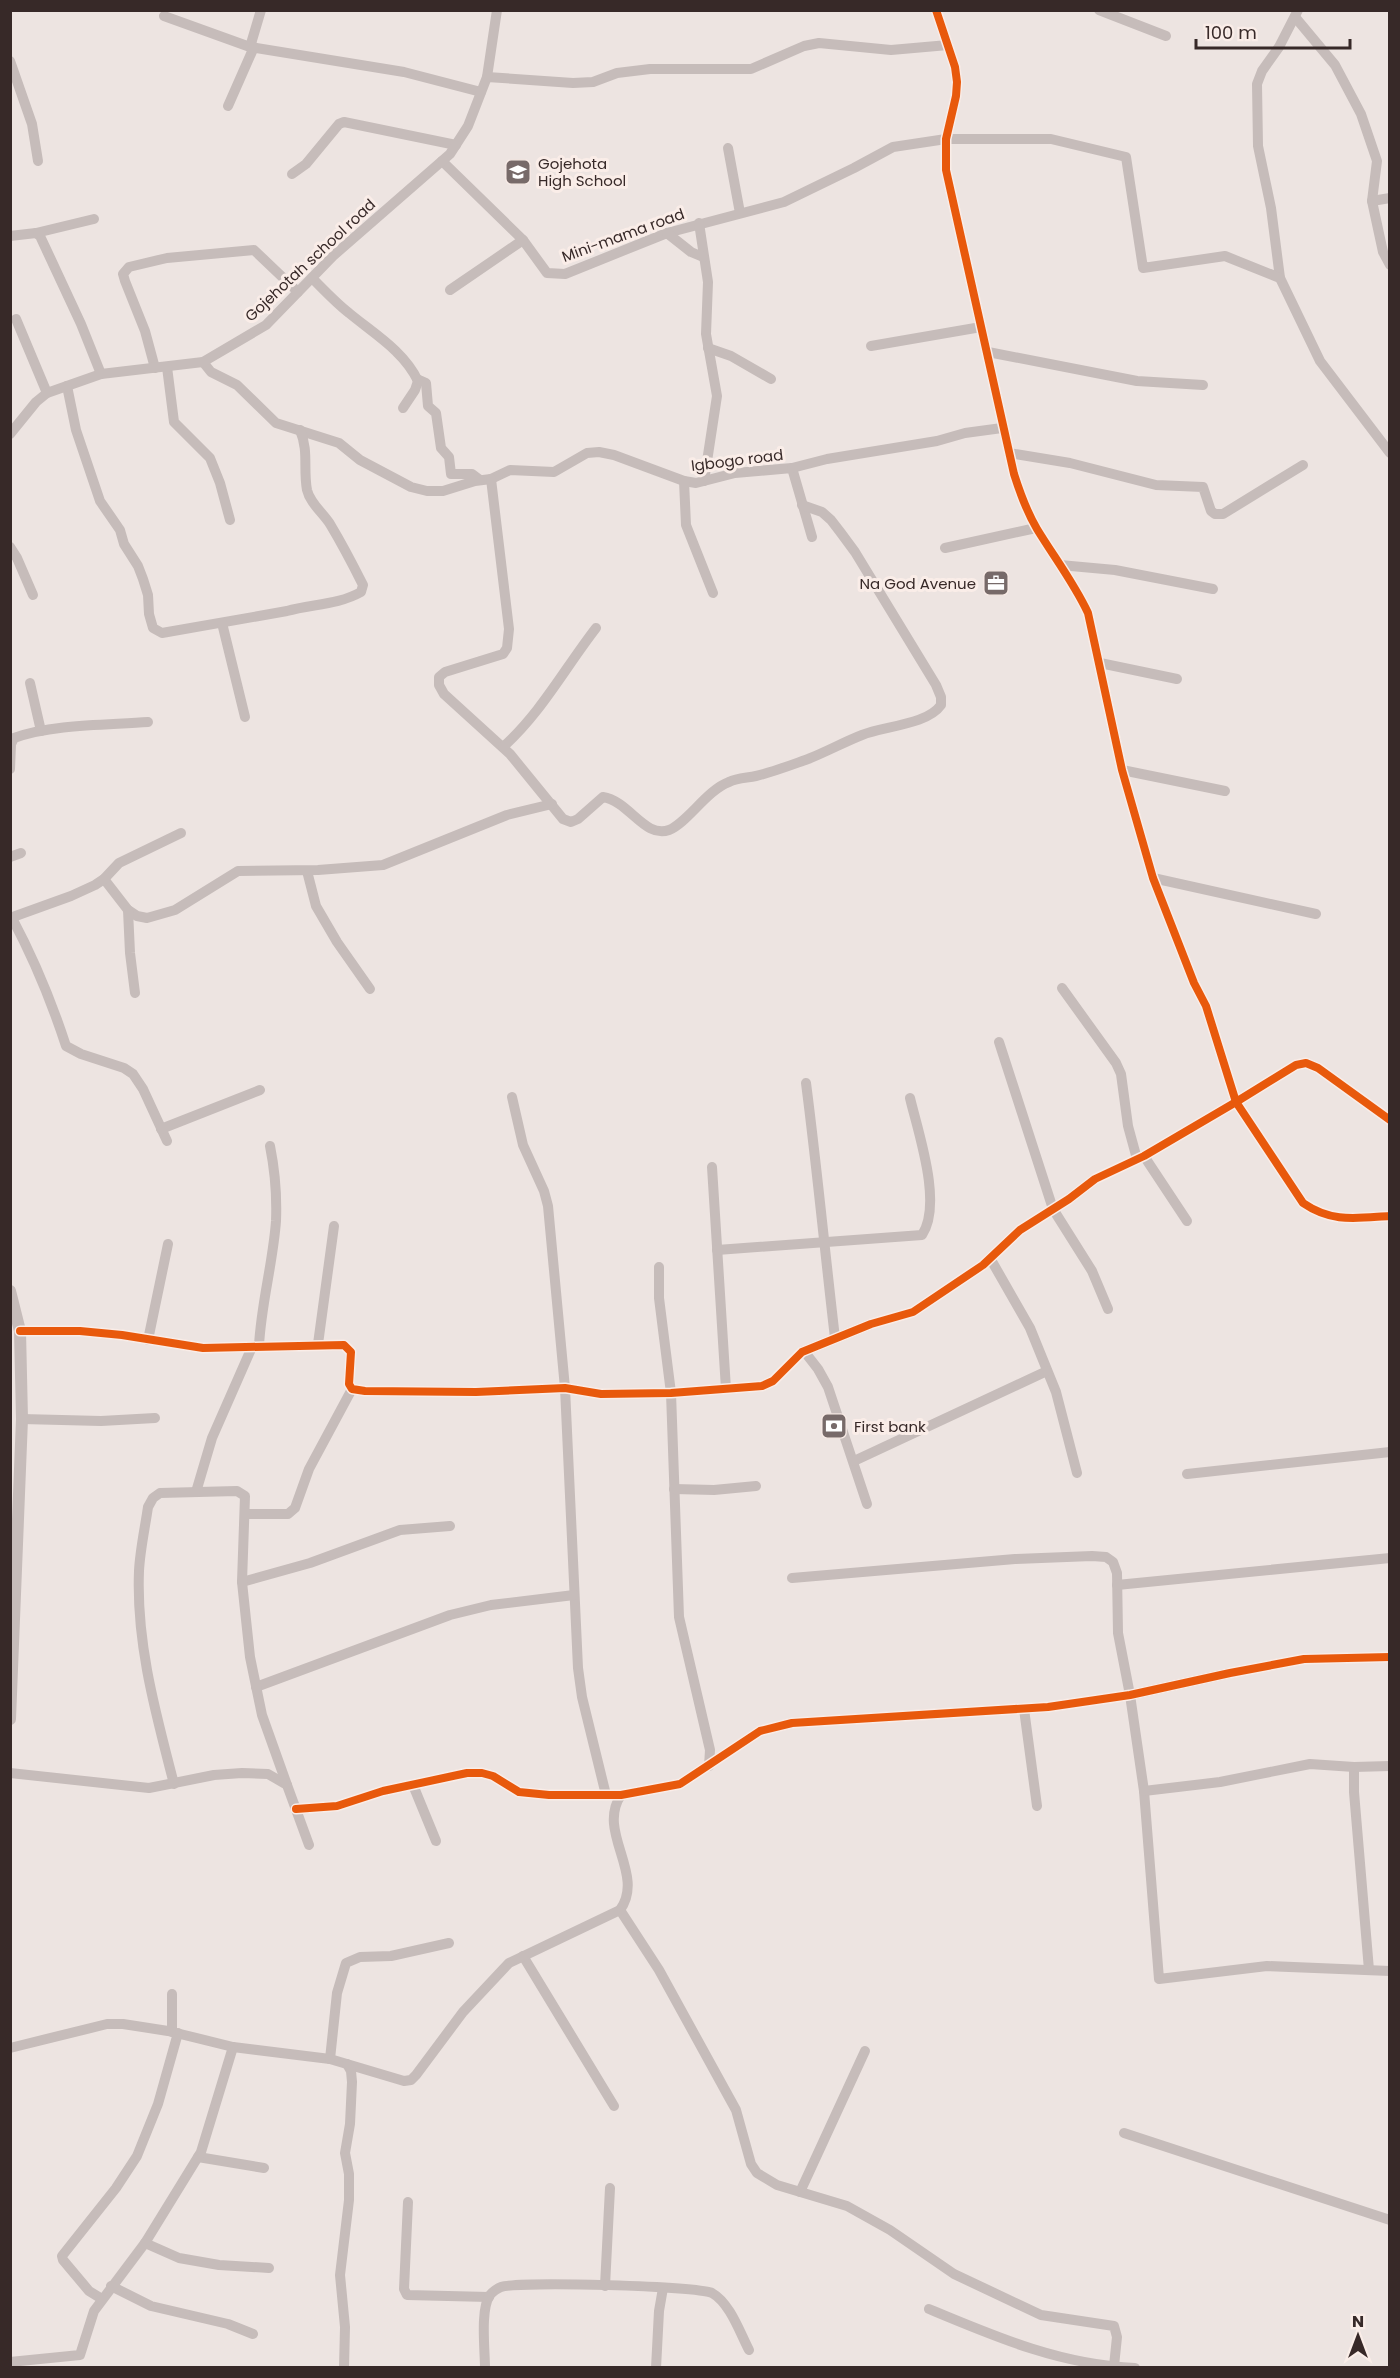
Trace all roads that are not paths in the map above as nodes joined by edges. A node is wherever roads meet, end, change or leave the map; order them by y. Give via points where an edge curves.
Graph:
1 (261, 10) edge
2 (497, 10) edge
3 (936, 10) edge
4 (1099, 10) edge
5 (1296, 14) edge
6 (164, 16) dead end
7 (1166, 36) dead end
8 (948, 45) junction
9 (252, 47) junction
10 (10, 61) edge
11 (487, 77) junction
12 (481, 92) junction
13 (228, 106) dead end
14 (946, 140) junction
15 (456, 145) junction
16 (728, 148) dead end
17 (442, 160) junction
18 (38, 161) dead end
19 (292, 174) dead end
20 (1389, 198) edge
21 (1372, 201) junction
22 (740, 213) junction
23 (94, 219) dead end
24 (699, 224) junction
25 (36, 233) junction
26 (667, 233) junction
27 (10, 236) edge
28 (523, 240) junction
29 (703, 257) junction
30 (1389, 265) edge
31 (312, 278) junction
32 (1280, 278) junction
33 (450, 290) dead end
34 (298, 292) junction
35 (16, 319) dead end
36 (981, 327) junction
37 (871, 346) dead end
38 (708, 348) junction
39 (988, 352) junction
40 (203, 362) junction
41 (167, 367) junction
42 (155, 368) junction
43 (100, 374) junction
44 (417, 379) junction
45 (771, 379) dead end
46 (1203, 385) dead end
47 (67, 386) junction
48 (47, 393) junction
49 (403, 408) dead end
50 (1002, 428) junction
51 (300, 430) junction
52 (10, 434) edge
53 (1009, 453) junction
54 (1389, 453) edge
55 (1303, 465) dead end
56 (792, 468) junction
57 (485, 480) junction
58 (704, 480) junction
59 (684, 481) junction
60 (802, 505) junction
61 (230, 520) dead end
62 (1036, 528) junction
63 (812, 537) dead end
64 (10, 547) edge
65 (945, 548) dead end
66 (1060, 565) junction
67 (1213, 588) dead end
68 (713, 593) dead end
69 (33, 596) dead end
70 (222, 623) junction
71 (596, 628) dead end
72 (1100, 663) junction
73 (1177, 678) dead end
74 (30, 683) dead end
75 (245, 717) dead end
76 (148, 722) dead end
77 (41, 731) junction
78 (503, 747) junction
79 (10, 769) edge
80 (1122, 770) junction
81 (1225, 791) dead end
82 (552, 804) junction
83 (181, 833) dead end
84 (307, 871) junction
85 (1153, 878) junction
86 (104, 879) junction
87 (128, 910) junction
88 (1316, 914) dead end
89 (11, 918) edge
90 (1062, 988) dead end
91 (370, 989) dead end
92 (135, 993) dead end
93 (999, 1042) dead end
94 (806, 1083) dead end
95 (260, 1090) dead end
96 (512, 1097) dead end
97 (910, 1098) dead end
98 (1236, 1102) junction
99 (1389, 1120) edge
100 (161, 1129) junction
101 (167, 1141) dead end
102 (270, 1146) dead end
103 (1141, 1157) junction
104 (712, 1167) dead end
105 (1053, 1209) junction
106 (1389, 1216) edge
107 (1187, 1221) dead end
108 (334, 1226) dead end
109 (824, 1243) junction
110 (168, 1244) dead end
111 (717, 1250) junction
112 (990, 1258) junction
113 (659, 1267) dead end
114 (10, 1291) edge
115 (1108, 1309) dead end
116 (20, 1331) junction
117 (835, 1338) junction
118 (148, 1340) junction
119 (318, 1344) junction
120 (256, 1347) junction
121 (804, 1352) junction
122 (1047, 1371) junction
123 (566, 1388) junction
124 (352, 1389) junction
125 (726, 1389) junction
126 (671, 1393) junction
127 (155, 1418) dead end
128 (22, 1419) junction
129 (1389, 1452) edge
130 (854, 1461) junction
131 (1077, 1473) dead end
132 (1187, 1474) dead end
133 (756, 1486) dead end
134 (674, 1489) junction
135 (196, 1492) junction
136 (867, 1504) dead end
137 (245, 1514) junction
138 (450, 1526) dead end
139 (1389, 1558) edge
140 (792, 1578) dead end
141 (242, 1582) junction
142 (1117, 1585) junction
143 (574, 1595) junction
144 (1389, 1658) edge
145 (256, 1687) junction
146 (1130, 1695) junction
147 (1024, 1709) junction
148 (10, 1719) edge
149 (709, 1766) junction
150 (1389, 1766) edge
151 (1354, 1767) junction
152 (10, 1773) edge
153 (174, 1784) junction
154 (287, 1785) junction
155 (413, 1785) junction
156 (1144, 1791) junction
157 (606, 1795) junction
158 (621, 1795) junction
159 (1037, 1806) dead end
160 (296, 1809) junction
161 (436, 1841) dead end
162 (309, 1845) dead end
163 (620, 1910) junction
164 (449, 1942) dead end
165 (523, 1956) junction
166 (1369, 1970) junction
167 (1389, 1971) edge
168 (172, 1994) dead end
169 (175, 2033) junction
170 (233, 2047) junction
171 (10, 2048) edge
172 (865, 2051) dead end
173 (330, 2059) junction
174 (347, 2064) junction
175 (614, 2106) dead end
176 (1124, 2133) dead end
177 (198, 2157) junction
178 (264, 2168) dead end
179 (610, 2188) dead end
180 (800, 2192) junction
181 (408, 2202) dead end
182 (1389, 2220) edge
183 (145, 2243) junction
184 (269, 2268) dead end
185 (111, 2286) junction
186 (604, 2286) junction
187 (663, 2288) junction
188 (489, 2296) junction
189 (102, 2299) junction
190 (929, 2309) dead end
191 (253, 2334) dead end
192 (749, 2350) dead end
193 (10, 2362) edge
194 (1114, 2366) junction
195 (344, 2367) edge
196 (485, 2367) edge
197 (656, 2367) edge
198 (1134, 2367) edge

1 - 9 street
2 - 11 street, Gojehotah school road
3 - 8 street
4 - 7 street
5 - 21 street via 1335,65 1361,114 1377,161
5 - 32 street via 1257,84 1258,146
6 - 9 street
8 - 11 street via 891,50 819,43 751,69 650,69 617,73 593,82
8 - 14 street via 957,82
9 - 12 street via 404,72
9 - 13 street
10 - 18 street via 32,124
11 - 12 street, Gojehotah school road
12 - 15 street, Gojehotah school road
14 - 22 street, Mini-mama road via 893,147 784,202
14 - 32 street, Mini-mama road via 1051,139 1126,158 1143,268 1225,256
14 - 36 street via 946,170
15 - 17 street, Gojehotah school road
15 - 19 street via 344,122
16 - 22 street
17 - 28 street, Mini-mama road
17 - 31 street, Gojehotah school road
20 - 21 street
21 - 30 street
22 - 24 street, Mini-mama road
23 - 25 street
24 - 26 street, Mini-mama road
24 - 29 street
25 - 27 street
25 - 43 street via 81,324
26 - 28 street, Mini-mama road via 565,274 547,273
26 - 29 street
28 - 33 street
29 - 38 street via 708,282
31 - 34 street, Gojehotah school road
31 - 44 street via 398,354
32 - 54 street via 1320,361
34 - 40 street, Gojehotah school road via 266,325
34 - 42 street via 254,249 167,258 129,267 123,274
35 - 48 street
36 - 37 street
36 - 39 street
38 - 45 street
38 - 58 street via 717,396
39 - 46 street via 1137,381
39 - 50 street
40 - 41 street, Gojehotah school road
40 - 51 street via 211,372 237,385 276,423
41 - 42 street, Gojehotah school road
41 - 61 street via 174,422 210,458
42 - 43 street, Gojehotah school road
43 - 47 street, Gojehotah school road
44 - 49 street
44 - 57 street via 426,382 429,406 436,413 441,448 449,457 451,474 472,474
47 - 48 street, Gojehotah school road
47 - 70 street via 76,430 100,501 138,566 153,628 162,633
48 - 52 street, Gojehotah school road
50 - 53 street
50 - 56 street
51 - 57 street via 339,443 360,460 411,488 443,491
51 - 70 street via 305,441 307,489 363,585 361,592 346,599
53 - 55 street via 1156,485 1203,487 1215,514 1223,514 1250,499
53 - 62 street via 1018,487
56 - 58 street, Igbogo road via 735,472
56 - 60 street, Igbogo road
57 - 59 street, Igbogo road via 510,470 554,472 587,453 599,452
57 - 78 street via 508,629 507,648 502,654 445,672 439,685
58 - 59 street, Igbogo road
59 - 68 street, Igbogo road via 686,525
60 - 63 street, Igbogo road
60 - 82 street via 831,520 855,552 941,697 941,705 930,716 863,734 809,758 729,782 669,830 648,828 612,798 603,797 571,822 563,819
62 - 65 street
62 - 66 street
64 - 69 street
66 - 67 street via 1115,570
66 - 72 street via 1088,612
70 - 75 street
71 - 78 street via 533,717
72 - 73 street
72 - 80 street
74 - 77 street
76 - 77 street
77 - 79 street via 14,738
78 - 82 street
80 - 81 street
80 - 85 street
82 - 84 street via 507,815 383,865
83 - 86 street via 120,862
84 - 87 street via 238,871 175,910 147,918
84 - 91 street via 316,906
85 - 88 street
85 - 98 street via 1206,1006
86 - 87 street
86 - 89 street
87 - 92 street
89 - 100 street via 37,964 66,1046 133,1074
90 - 103 street via 1116,1063 1128,1126
93 - 105 street
94 - 109 street
95 - 100 street
96 - 123 street via 522,1145 548,1206
97 - 109 street via 930,1180 926,1229 922,1234
98 - 99 street via 1287,1069 1306,1063
98 - 103 street
98 - 106 street via 1303,1203 1332,1217
100 - 101 street
102 - 120 street via 276,1221
103 - 105 street via 1095,1179
103 - 107 street
104 - 111 street
105 - 112 street via 1020,1230
105 - 115 street via 1092,1271
108 - 119 street
109 - 111 street
109 - 117 street
110 - 118 street
111 - 125 street
112 - 117 street via 913,1312
112 - 122 street via 1019,1307
113 - 126 street
114 - 116 street
116 - 118 street via 80,1331
116 - 128 street
117 - 121 street
118 - 120 street via 203,1348
119 - 120 street
119 - 124 street via 344,1345 351,1352
120 - 135 street via 212,1438
121 - 125 street via 773,1381 762,1386
121 - 130 street via 828,1388
122 - 130 street
122 - 131 street
123 - 124 street via 452,1392
123 - 126 street via 601,1394
123 - 143 street
124 - 137 street via 309,1469 295,1508 288,1514
125 - 126 street
126 - 134 street
127 - 128 street
128 - 148 street
129 - 132 street
130 - 136 street
133 - 134 street
134 - 149 street via 679,1617 710,1750
135 - 137 street via 242,1493
135 - 153 street via 160,1493 153,1498 148,1507 140,1569 149,1687
137 - 141 street
138 - 141 street via 400,1530 310,1563
139 - 142 street
140 - 142 street via 1092,1556 1113,1562
141 - 145 street
142 - 146 street via 1118,1633
143 - 145 street via 491,1605 450,1615
143 - 157 street via 582,1697
144 - 146 street via 1304,1659
145 - 154 street
146 - 147 street
146 - 156 street
147 - 149 street via 792,1723 760,1731
147 - 159 street
149 - 158 street via 680,1784
150 - 151 street
151 - 156 street via 1310,1764 1220,1782
151 - 166 street
152 - 153 street via 149,1788
153 - 154 street via 242,1773 268,1774
154 - 160 street
155 - 157 street via 482,1773 519,1792
155 - 160 street via 337,1806
155 - 161 street
156 - 166 street via 1159,1979 1267,1966
157 - 158 street
158 - 163 street via 613,1816 629,1889
160 - 162 street
163 - 165 street
163 - 180 street via 659,1970 736,2110 757,2173
164 - 173 street via 391,1956 360,1957 346,1963 337,1993
165 - 174 street via 508,1963 492,1979 411,2080 382,2076
165 - 175 street
166 - 167 street
168 - 169 street
169 - 170 street
169 - 171 street via 106,2024
169 - 189 street via 158,2104 137,2156 62,2256 89,2291
170 - 173 street
170 - 177 street
172 - 180 street
173 - 174 street
174 - 195 street via 352,2082 345,2153 350,2174 349,2200 340,2275 345,2316
176 - 182 street
177 - 178 street
177 - 183 street
179 - 186 street
180 - 194 street via 847,2206 954,2274 1041,2315 1114,2326
181 - 188 street via 404,2289 407,2295
183 - 184 street via 179,2258
183 - 185 street
185 - 189 street
185 - 191 street via 151,2306 228,2324
186 - 187 street
186 - 188 street via 501,2287
187 - 192 street via 709,2292 717,2297
187 - 197 street
188 - 196 street via 485,2311
189 - 193 street via 80,2355
190 - 194 street via 1007,2342 1063,2359
194 - 198 street

